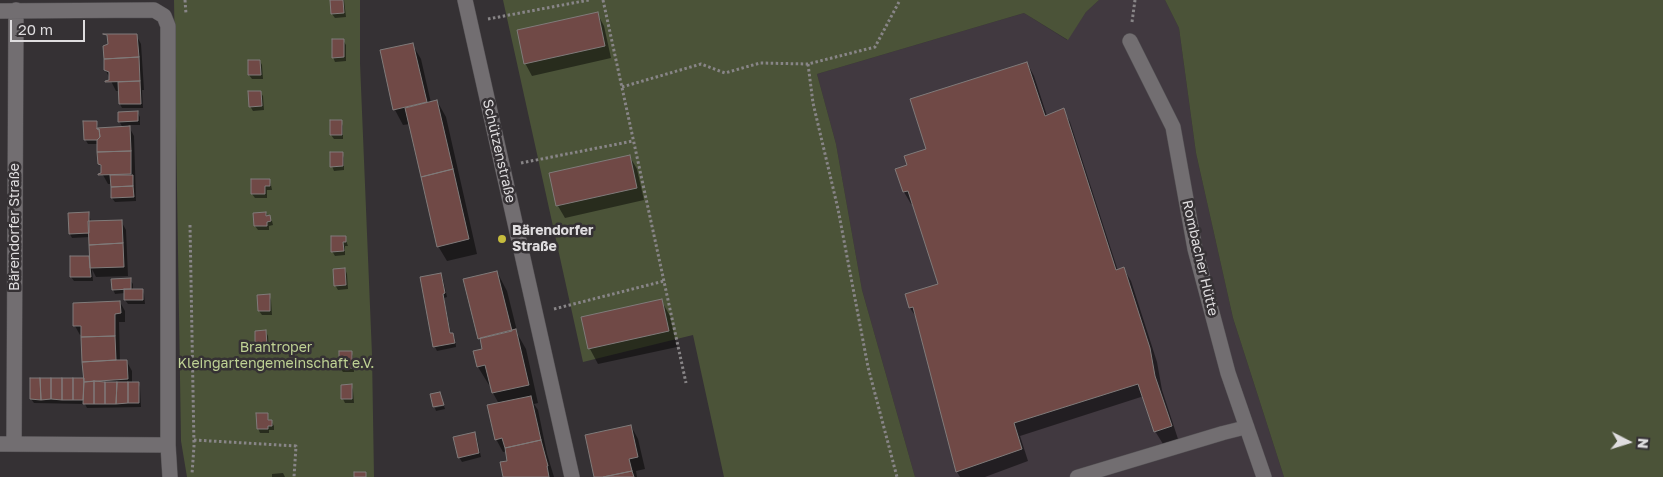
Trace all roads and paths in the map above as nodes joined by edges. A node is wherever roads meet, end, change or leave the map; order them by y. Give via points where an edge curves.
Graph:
1 (185, 0) edge
2 (465, 0) edge
3 (589, 0) edge
4 (603, 0) edge
5 (900, 0) edge
6 (16, 10) junction
7 (0, 11) edge
8 (500, 16) dead end
9 (187, 18) dead end
10 (1130, 41) dead end
11 (808, 64) junction
12 (622, 87) junction
13 (634, 141) junction
14 (517, 164) dead end
15 (190, 224) dead end
16 (664, 281) junction
17 (550, 310) dead end
18 (686, 383) dead end
19 (1247, 427) junction
20 (194, 440) junction
21 (7, 444) edge
22 (168, 444) junction
23 (1261, 476) edge
24 (170, 477) edge
25 (191, 477) edge
26 (294, 477) edge
27 (572, 477) edge
28 (897, 477) edge
29 (1078, 477) edge

1 - 9 path
2 - 27 street, Schützenstraße
3 - 8 path
4 - 12 path
5 - 11 path via 875,47
6 - 7 street
6 - 21 street, Bärendorfer Straße
6 - 22 street via 154,10 164,16 168,26
10 - 19 street, Rombacher Hütte via 1173,127 1195,249 1228,373
11 - 12 path via 760,63 725,73 701,64
11 - 28 path via 813,103 838,209 868,367
12 - 13 path
13 - 14 path
13 - 16 path
15 - 20 path
16 - 17 path
16 - 18 path
19 - 23 street, Rombacher Hütte
19 - 29 lane
20 - 25 path
20 - 26 path via 296,446
21 - 22 street, Bärendorfer Straße
22 - 24 street

